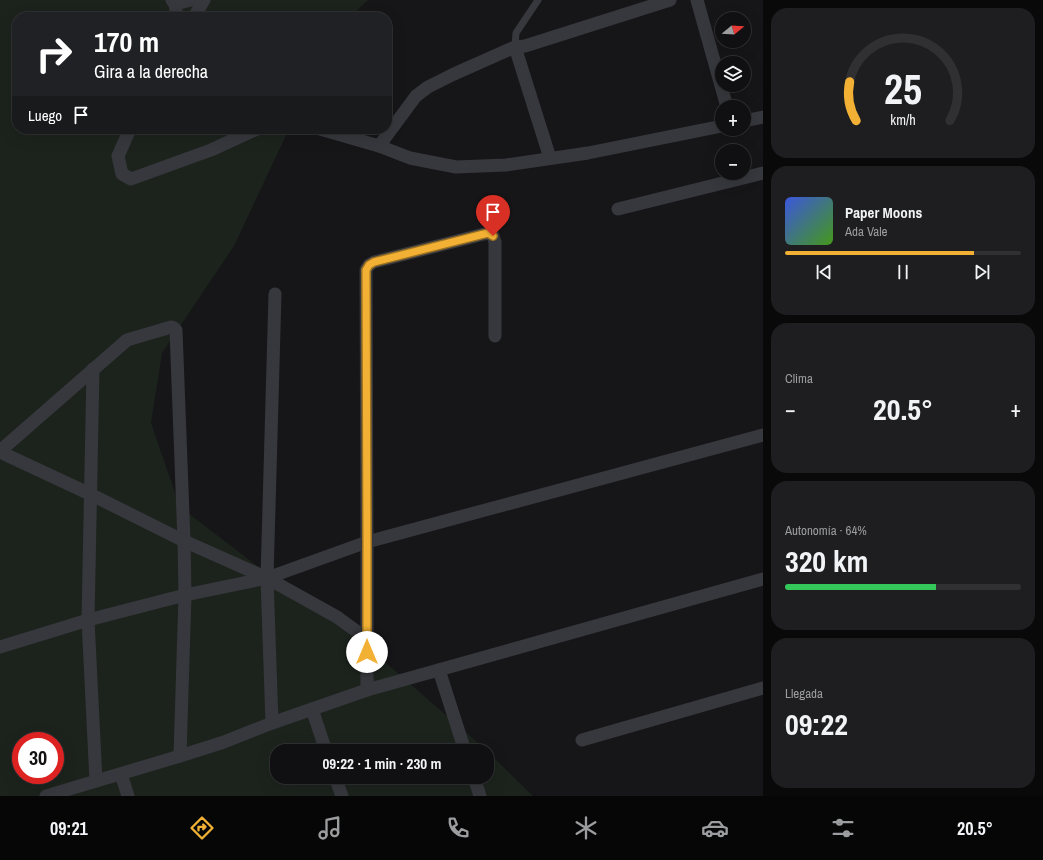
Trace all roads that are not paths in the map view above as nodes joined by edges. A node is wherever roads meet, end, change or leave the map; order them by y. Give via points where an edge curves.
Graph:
1 (191, 0) edge
2 (204, 0) edge
3 (538, 0) edge
4 (670, 0) edge
5 (696, 0) edge
6 (174, 2) edge
7 (176, 12) edge
8 (197, 12) edge
9 (515, 47) junction
10 (725, 100) edge
11 (763, 117) edge
12 (751, 120) edge
13 (715, 127) edge
14 (392, 128) edge
15 (128, 134) edge
16 (246, 134) edge
17 (337, 134) edge
18 (388, 134) edge
19 (379, 146) junction
20 (550, 158) junction
21 (763, 173) edge
22 (618, 209) dead end
23 (275, 294) dead end
24 (495, 336) dead end
25 (94, 369) junction
26 (763, 435) edge
27 (0, 451) edge
28 (90, 494) junction
29 (184, 541) junction
30 (367, 542) junction
31 (267, 578) junction
32 (763, 579) edge
33 (185, 595) junction
34 (88, 620) junction
35 (367, 639) junction
36 (0, 647) edge
37 (438, 670) junction
38 (763, 688) edge
39 (367, 690) junction
40 (312, 709) junction
41 (272, 723) junction
42 (582, 740) dead end
43 (324, 744) edge
44 (463, 744) edge
45 (180, 756) junction
46 (121, 774) junction
47 (96, 781) junction
48 (338, 784) edge
49 (476, 784) edge
50 (46, 796) edge
51 (128, 796) edge
52 (342, 796) edge
53 (480, 796) edge

1 - 6 street
2 - 8 street
3 - 9 lane via 516,33
4 - 9 street
5 - 10 street
6 - 7 street
9 - 14 street via 428,87 416,96
9 - 20 street
11 - 12 street
13 - 20 street via 588,153
15 - 16 street via 118,156 122,174 131,179 211,150
17 - 19 street
18 - 19 street
19 - 20 street via 410,158 456,167 506,165
21 - 22 street
23 - 31 street
24 - 30 street via 495,242 493,236 488,233 369,265 366,270
25 - 27 street
25 - 28 street
25 - 29 street via 127,340 171,327 176,330
26 - 30 street
27 - 28 street
28 - 29 street
28 - 34 street
29 - 31 street
29 - 33 street
30 - 31 street
30 - 35 street
31 - 33 street
31 - 35 street via 337,617
31 - 41 street
32 - 37 street
33 - 34 street
33 - 45 street
34 - 36 street
34 - 47 street
35 - 39 street
37 - 39 street
37 - 44 street
38 - 42 street
39 - 40 street
40 - 41 street
40 - 43 street
41 - 45 street
45 - 46 street
46 - 47 street
46 - 51 street
47 - 50 street
48 - 52 street
49 - 53 street

